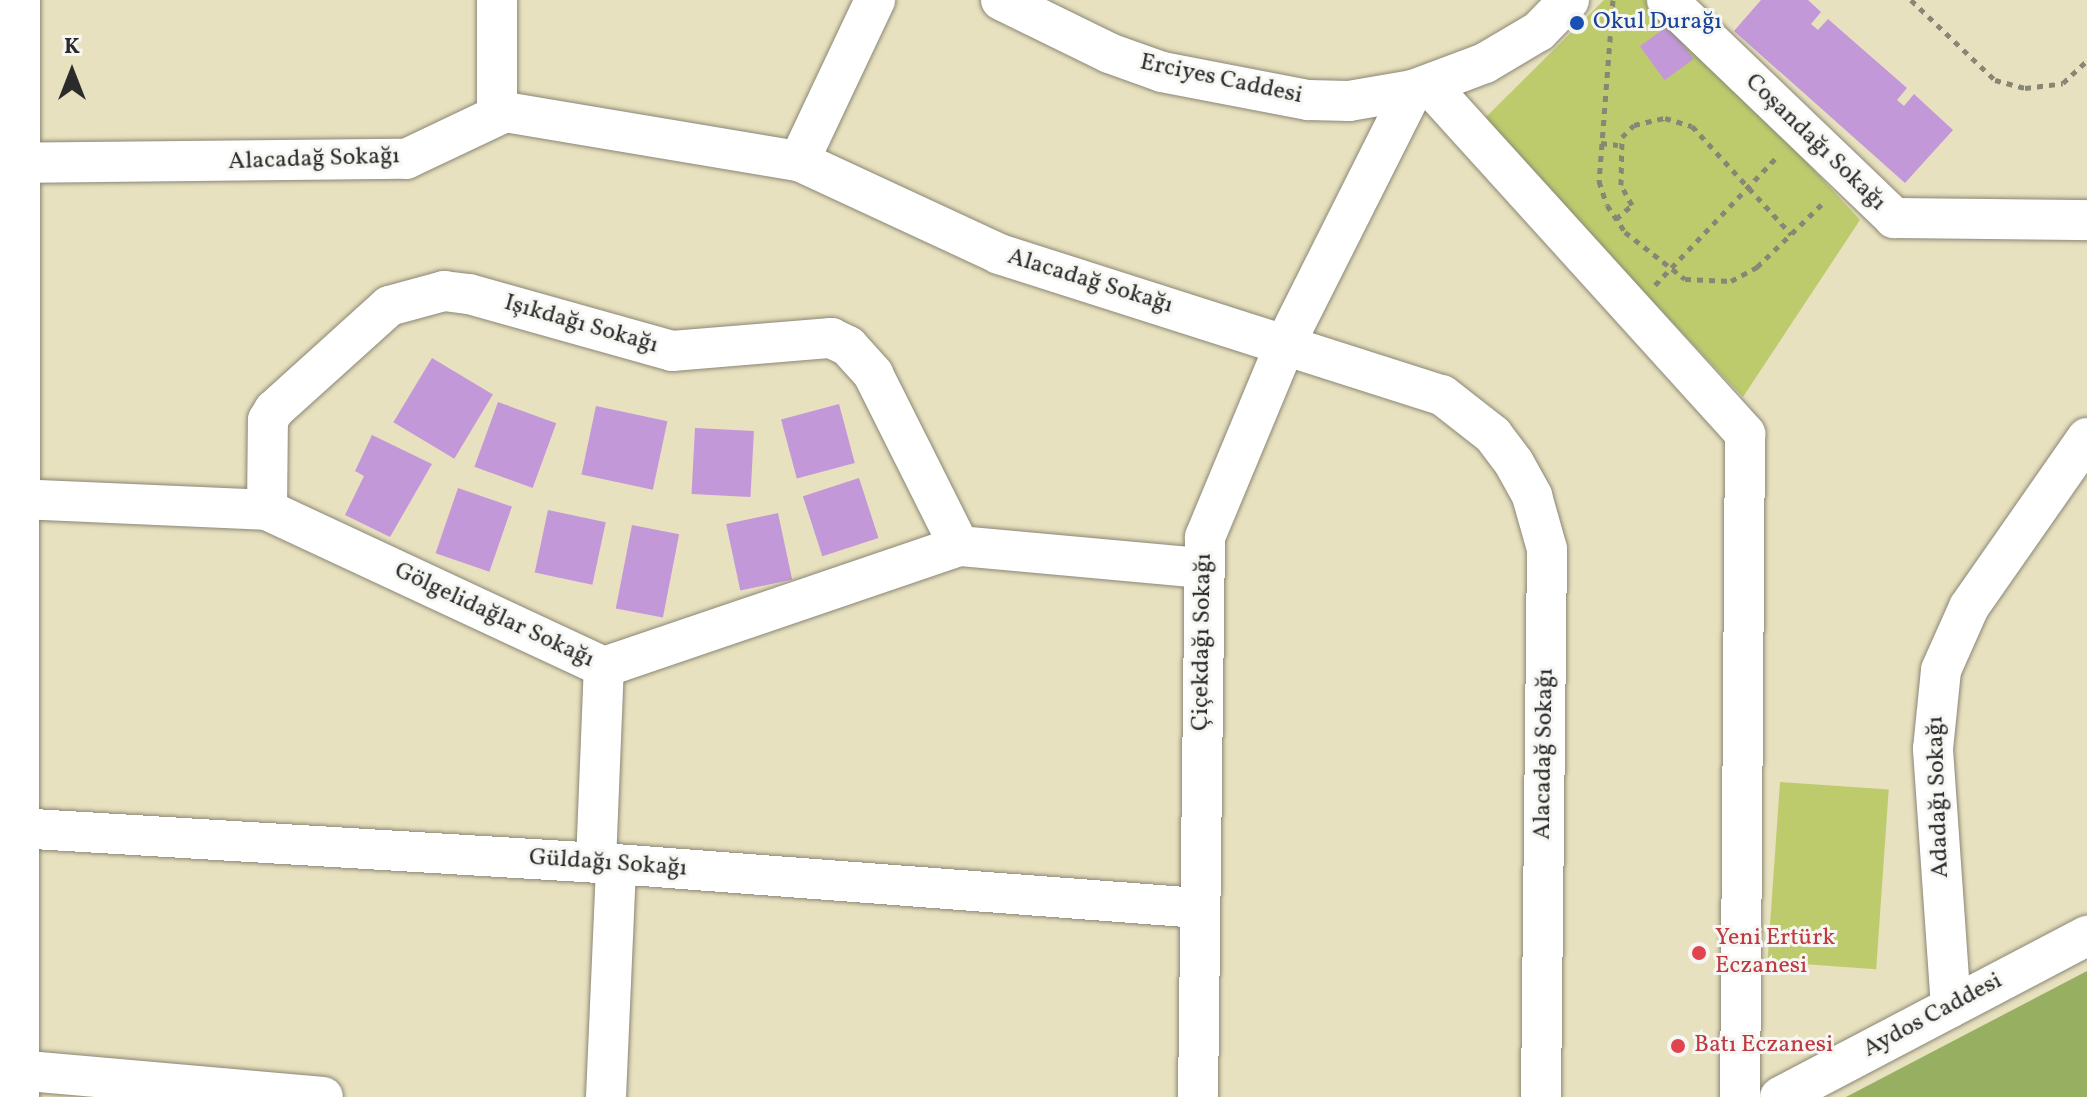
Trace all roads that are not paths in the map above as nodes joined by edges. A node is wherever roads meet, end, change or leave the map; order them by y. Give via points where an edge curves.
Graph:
1 (20, 0) edge
2 (497, 0) edge
3 (875, 0) edge
4 (1001, 0) edge
5 (1569, 0) edge
6 (1667, 0) edge
7 (1421, 88) junction
8 (497, 113) junction
9 (799, 161) junction
10 (10, 164) edge
11 (2087, 220) edge
12 (1286, 342) junction
13 (2087, 438) edge
14 (9, 440) edge
15 (18, 499) junction
16 (267, 510) junction
17 (959, 546) junction
18 (1202, 568) junction
19 (604, 667) junction
20 (9, 728) edge
21 (17, 828) junction
22 (606, 864) junction
23 (1199, 908) junction
24 (2087, 936) edge
25 (1951, 1007) junction
26 (12, 1087) edge
27 (323, 1097) edge
28 (606, 1097) edge
29 (1198, 1097) edge
30 (1541, 1097) edge
31 (1740, 1097) edge
32 (1780, 1097) edge

1 - 10 street
2 - 8 street
3 - 9 street
4 - 7 street, Erciyes Caddesi via 1109,53 1229,87 1349,101
5 - 7 street, Erciyes Caddesi via 1515,48
6 - 11 street, Coşandağı Sokağı via 1883,211 1909,221
7 - 12 street, Çiçekdağı Sokağı
7 - 31 street via 1632,309 1738,426 1748,447
8 - 9 street, Alacadağ Sokağı
8 - 10 street, Alacadağ Sokağı via 406,159
9 - 12 street, Alacadağ Sokağı via 999,254
10 - 14 street
12 - 18 street, Çiçekdağı Sokağı via 1213,511
12 - 30 street, Alacadağ Sokağı via 1442,395 1470,413 1514,463 1541,520 1547,549
13 - 25 street, Adadağı Sokağı via 1969,607 1941,670 1933,749
14 - 15 street
15 - 16 street, Gölgelidağlar Sokağı
15 - 20 street
16 - 17 street, Işıkdağı Sokağı via 268,420 274,410 389,306 444,291 672,351 831,338 862,359 878,382
16 - 19 street, Gölgelidağlar Sokağı
17 - 18 street, Gölgelidağlar Sokağı
17 - 19 street, Gölgelidağlar Sokağı
18 - 23 street, Çiçekdağı Sokağı
19 - 22 street
20 - 21 street
21 - 22 street, Güldağı Sokağı
21 - 26 street
22 - 23 street, Güldağı Sokağı
22 - 28 street
23 - 29 street, Çiçekdağı Sokağı
24 - 25 street, Aydos Caddesi
25 - 32 street, Aydos Caddesi
26 - 27 street

